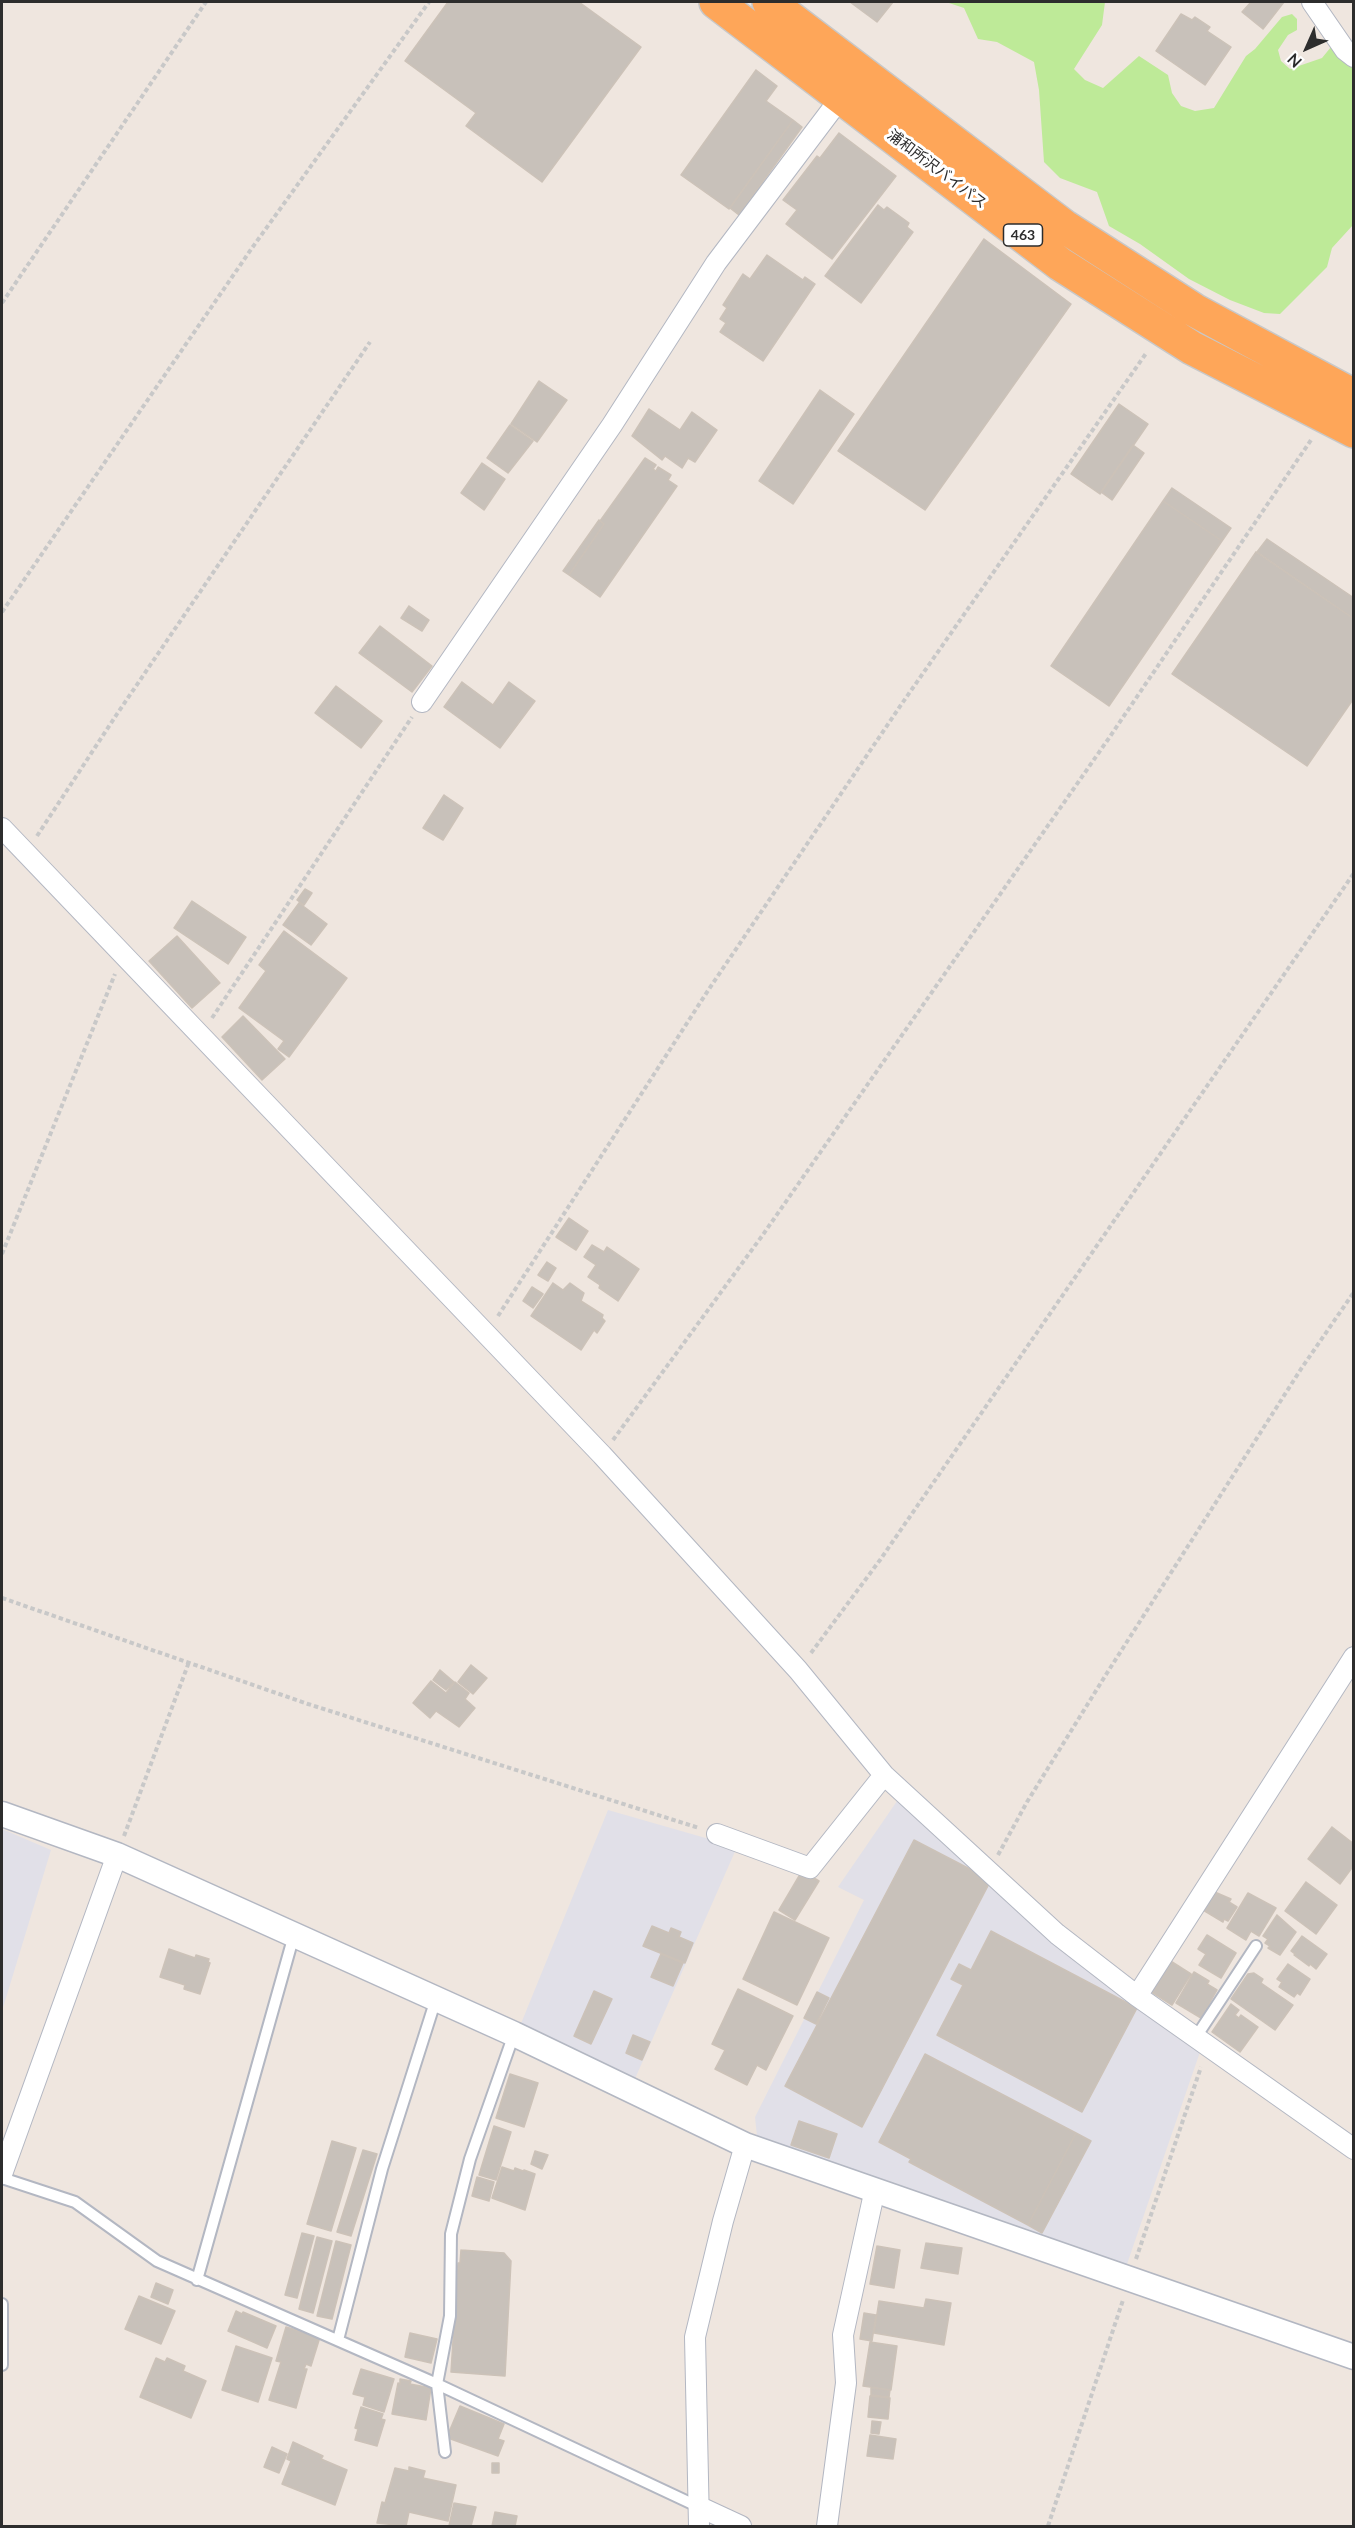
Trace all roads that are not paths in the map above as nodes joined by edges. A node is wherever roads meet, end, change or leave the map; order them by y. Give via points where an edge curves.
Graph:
1 (716, 2) edge
2 (769, 2) edge
3 (1312, 2) edge
4 (1353, 57) edge
5 (842, 96) junction
6 (1353, 396) edge
7 (1341, 425) edge
8 (422, 702) road end
9 (2, 828) edge
10 (1353, 1657) edge
11 (884, 1774) junction
12 (2, 1814) edge
13 (717, 1834) road end
14 (117, 1855) junction
15 (294, 1935) junction
16 (1256, 1946) dead end
17 (1137, 1996) junction
18 (436, 1999) junction
19 (514, 2034) junction
20 (1202, 2042) junction
21 (745, 2145) junction
22 (1353, 2149) edge
23 (2, 2176) edge
24 (875, 2189) junction
25 (197, 2280) junction
26 (2, 2304) edge
27 (338, 2340) junction
28 (1353, 2357) edge
29 (2, 2365) edge
30 (438, 2384) junction
31 (445, 2452) dead end
32 (699, 2517) edge
33 (741, 2526) edge
34 (827, 2526) edge

1 - 5 highway, 浦和所沢バイパス / 463
2 - 6 highway, 浦和所沢バイパス / 463 via 1065,227 1194,310
3 - 4 street
5 - 7 highway, 浦和所沢バイパス / 463 via 1060,264 1192,348
5 - 8 street via 716,263 612,424
9 - 11 street via 602,1455 798,1670
10 - 17 street
11 - 13 street via 810,1868
11 - 17 street via 1057,1934
12 - 14 street
14 - 15 street
14 - 23 street
15 - 18 street
15 - 25 lane
16 - 20 lane
17 - 20 street
18 - 19 street
18 - 27 lane via 382,2169
19 - 21 street
19 - 30 lane via 470,2159 451,2234 450,2316
20 - 22 street
21 - 24 street
21 - 32 street via 695,2337
23 - 25 lane via 75,2202 158,2261
24 - 28 street
24 - 34 street via 843,2335 846,2382
25 - 27 lane
26 - 29 lane
27 - 30 lane
30 - 31 lane
30 - 32 lane
32 - 33 street

